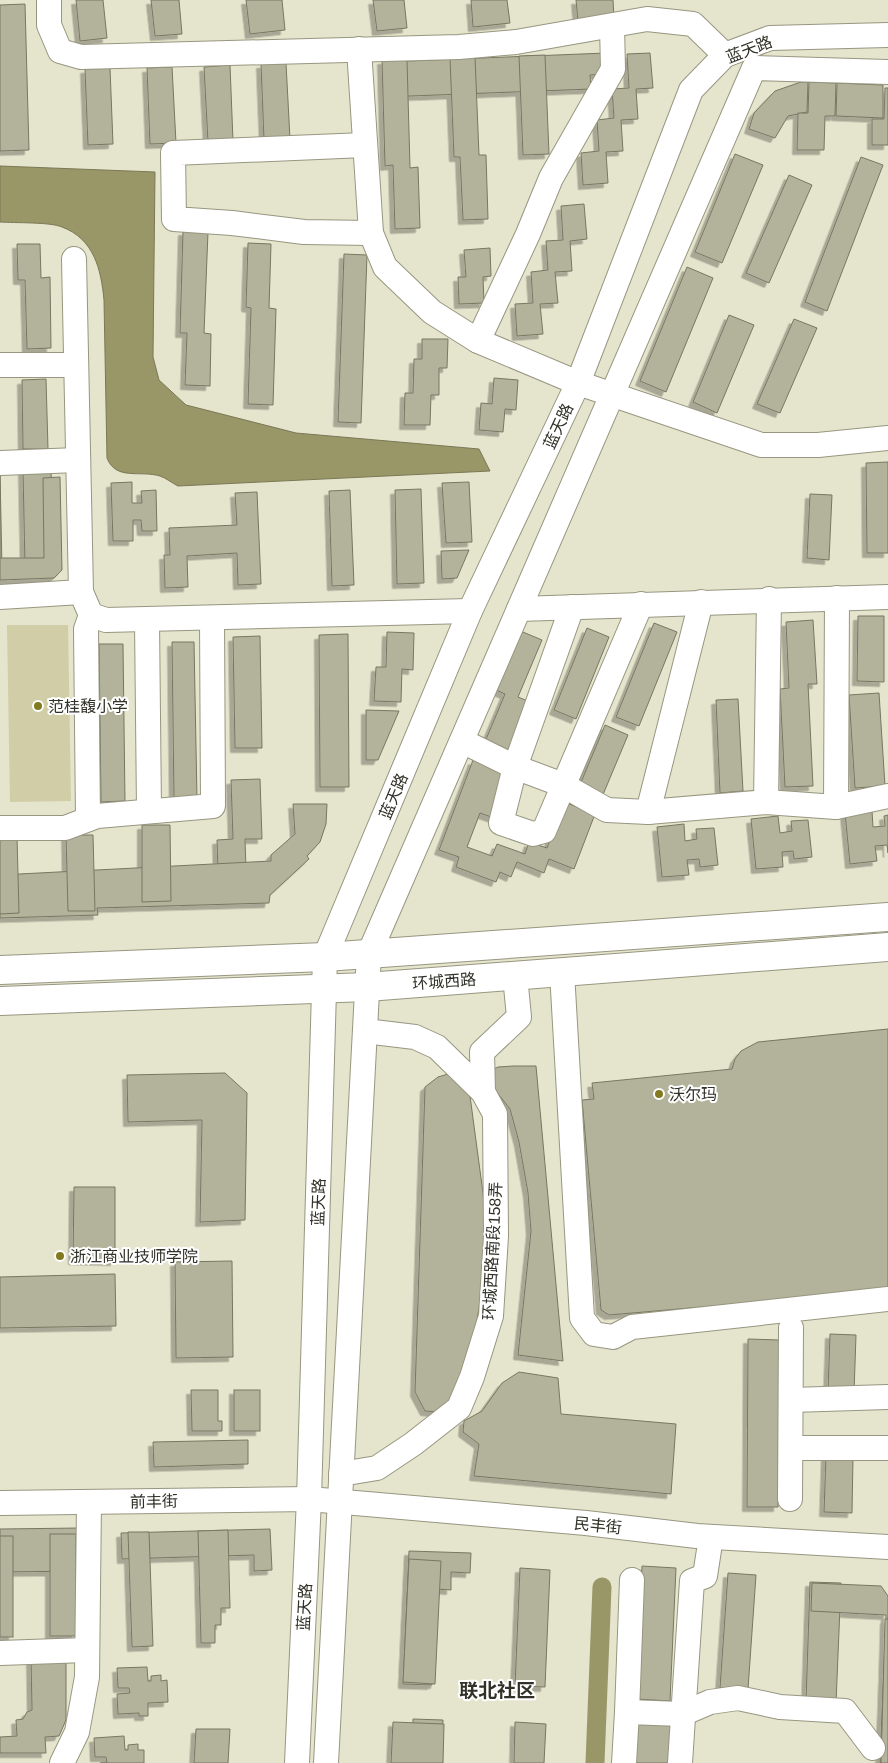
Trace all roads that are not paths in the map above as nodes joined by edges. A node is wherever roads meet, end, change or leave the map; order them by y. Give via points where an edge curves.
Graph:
1 (49, 0) edge
2 (644, 10) edge
3 (612, 26) junction
4 (888, 35) edge
5 (359, 49) junction
6 (725, 55) junction
7 (888, 72) edge
8 (366, 145) junction
9 (371, 233) junction
10 (74, 259) dead end
11 (478, 341) junction
12 (0, 365) edge
13 (76, 365) junction
14 (578, 383) junction
15 (612, 394) junction
16 (888, 438) edge
17 (78, 460) junction
18 (0, 463) edge
19 (81, 592) junction
20 (0, 597) edge
21 (888, 597) edge
22 (837, 598) junction
23 (769, 600) junction
24 (701, 602) junction
25 (641, 604) junction
26 (572, 607) junction
27 (519, 609) junction
28 (470, 611) junction
29 (91, 615) junction
30 (212, 618) junction
31 (147, 620) junction
32 (462, 741) junction
33 (515, 767) junction
34 (563, 785) junction
35 (888, 796) edge
36 (766, 802) junction
37 (836, 807) junction
38 (150, 811) junction
39 (648, 812) junction
40 (88, 819) junction
41 (0, 828) edge
42 (888, 917) edge
43 (888, 947) edge
44 (369, 954) junction
45 (325, 957) junction
46 (0, 970) edge
47 (562, 972) junction
48 (515, 976) junction
49 (367, 987) junction
50 (324, 989) junction
51 (0, 1001) edge
52 (365, 1031) junction
53 (483, 1092) junction
54 (888, 1298) edge
55 (791, 1328) dead end
56 (888, 1397) edge
57 (791, 1400) junction
58 (791, 1448) junction
59 (888, 1448) edge
60 (341, 1474) junction
61 (309, 1499) junction
62 (790, 1499) dead end
63 (89, 1502) junction
64 (339, 1502) junction
65 (0, 1503) edge
66 (711, 1537) junction
67 (888, 1546) edge
68 (632, 1580) dead end
69 (87, 1650) junction
70 (0, 1653) edge
71 (627, 1712) junction
72 (682, 1714) junction
73 (875, 1752) edge
74 (62, 1763) edge
75 (296, 1763) edge
76 (326, 1763) edge
77 (624, 1763) edge
78 (680, 1763) edge

1 - 5 street via 49,25 60,51 82,57
2 - 3 street
2 - 6 street via 694,24
3 - 5 street via 516,42 460,47
3 - 11 street via 613,69 551,178
4 - 6 street, 蓝天路 via 770,38
5 - 8 street
6 - 14 street, 蓝天路 via 691,90
7 - 15 street, 蓝天路 via 754,68
8 - 9 street
8 - 9 street via 173,153 174,219 304,232
9 - 11 street via 385,267 432,312
10 - 13 street
11 - 14 street
12 - 13 street
13 - 17 street
14 - 15 street
14 - 28 street, 蓝天路
15 - 16 street via 761,445
15 - 27 street, 蓝天路
17 - 18 street
17 - 19 street
19 - 20 street
19 - 29 street
21 - 22 street
22 - 23 street
22 - 37 street
23 - 24 street
23 - 36 street
24 - 25 street
24 - 39 street
25 - 26 street
25 - 34 street
26 - 27 street
26 - 33 street
27 - 32 street, 蓝天路
28 - 30 street
28 - 45 street, 蓝天路
29 - 31 street via 106,620
29 - 40 street via 86,629
30 - 31 street
30 - 38 street via 213,806
31 - 38 street
32 - 33 street
32 - 44 street, 蓝天路
33 - 34 street
33 - 34 street via 501,823 533,834 544,830
34 - 39 street via 607,810
35 - 37 street
36 - 37 street
36 - 39 street
38 - 40 street
40 - 41 street via 65,828
42 - 44 main road, 环城西路
43 - 47 main road, 环城西路
44 - 45 main road, 环城西路
44 - 49 street, 蓝天路
45 - 46 main road, 环城西路
45 - 50 street, 蓝天路
47 - 48 main road, 环城西路
47 - 54 street via 582,1318 594,1334 613,1337 632,1327
48 - 49 main road, 环城西路
48 - 53 street via 519,1017 482,1052
49 - 50 main road, 环城西路
49 - 52 street, 蓝天路
50 - 51 main road, 环城西路
50 - 61 street, 蓝天路
52 - 53 street, 环城西路南段158弄 via 415,1037 437,1047
52 - 60 street, 蓝天路
53 - 60 street, 环城西路南段158弄 via 495,1114 496,1236 491,1316 472,1377 459,1408 413,1444 377,1468
55 - 57 street
56 - 57 street
57 - 58 street
58 - 59 street
58 - 62 street
60 - 64 street, 蓝天路
61 - 63 street, 前丰街
61 - 64 street, 民丰街
61 - 75 street, 蓝天路
63 - 65 street, 前丰街
63 - 69 street
64 - 66 street, 民丰街
64 - 76 street, 蓝天路
66 - 67 street, 民丰街
66 - 72 street via 705,1576 692,1581
68 - 71 street
69 - 70 street
69 - 74 street via 87,1677 77,1732
71 - 72 street
71 - 77 street
72 - 73 street via 710,1702 738,1698 780,1707 845,1711
72 - 78 street

